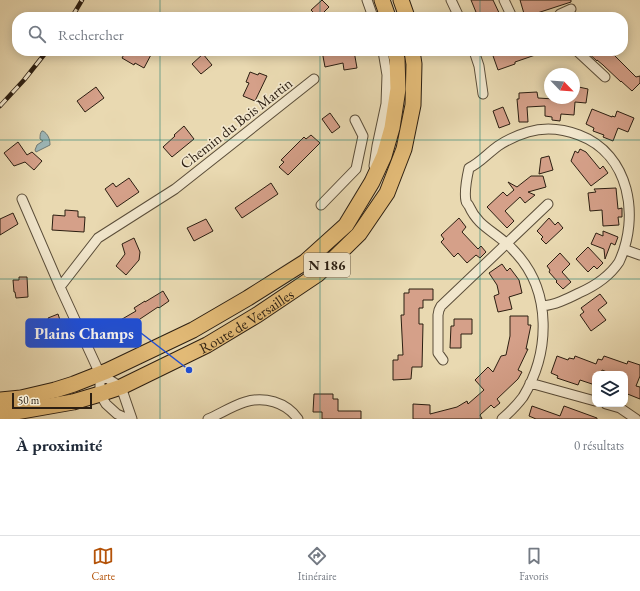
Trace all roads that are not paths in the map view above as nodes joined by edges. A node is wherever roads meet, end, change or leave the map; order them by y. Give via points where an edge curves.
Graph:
1 (367, 0) edge
2 (382, 0) edge
3 (401, 0) edge
4 (451, 0) edge
5 (504, 0) edge
6 (571, 9) dead end
7 (371, 12) edge
8 (386, 12) edge
9 (405, 12) edge
10 (457, 12) edge
11 (510, 12) edge
12 (564, 12) edge
13 (384, 56) edge
14 (396, 56) edge
15 (413, 56) edge
16 (476, 56) edge
17 (582, 56) edge
18 (605, 77) dead end
19 (314, 79) dead end
20 (483, 94) dead end
21 (355, 120) dead end
22 (372, 182) junction
23 (22, 198) dead end
24 (548, 204) dead end
25 (321, 205) dead end
26 (507, 244) junction
27 (626, 250) junction
28 (640, 255) edge
29 (60, 287) junction
30 (542, 306) junction
31 (443, 360) dead end
32 (99, 371) junction
33 (530, 383) junction
34 (121, 387) junction
35 (100, 394) junction
36 (0, 400) edge
37 (592, 400) edge
38 (616, 407) edge
39 (0, 414) edge
40 (128, 419) edge
41 (132, 419) edge
42 (208, 419) edge
43 (298, 419) edge
44 (502, 419) edge
45 (636, 419) edge

1 - 7 street
2 - 8 main road
3 - 9 main road
4 - 10 street
5 - 11 street
6 - 12 street
13 - 22 street, Route de Versailles via 387,75 386,104
14 - 22 main road, Route de Versailles / N 186 via 398,89 392,128 384,156
15 - 34 main road, Route de Versailles / N 186 via 413,105 404,148 387,193 359,234 318,274 258,316 207,345
16 - 20 street
17 - 18 street
19 - 29 street, Chemin du Bois Martin via 175,189 98,238
21 - 25 street via 363,136 356,170
22 - 32 main road, Route de Versailles / N 186 via 346,225 305,262 193,330
23 - 29 street
24 - 26 street
26 - 27 street via 473,216 466,201 469,168 513,138 528,132 557,130 572,132 598,145 609,154 626,178 633,207 631,236
26 - 30 street via 529,272
26 - 31 street via 441,306 438,315 438,353
27 - 28 street
27 - 30 street via 609,274 598,283 570,297
29 - 32 street
30 - 33 street via 544,330 541,353
32 - 34 street
32 - 35 street
32 - 36 main road, Route de Versailles / N 186 via 74,384 55,390
33 - 37 street
33 - 44 street via 522,398
34 - 35 main road, Route de Versailles / N 186
34 - 41 street
35 - 39 main road, Route de Versailles / N 186 via 73,402
35 - 40 street via 117,414
38 - 45 street
42 - 43 street via 245,402 261,400 288,408

